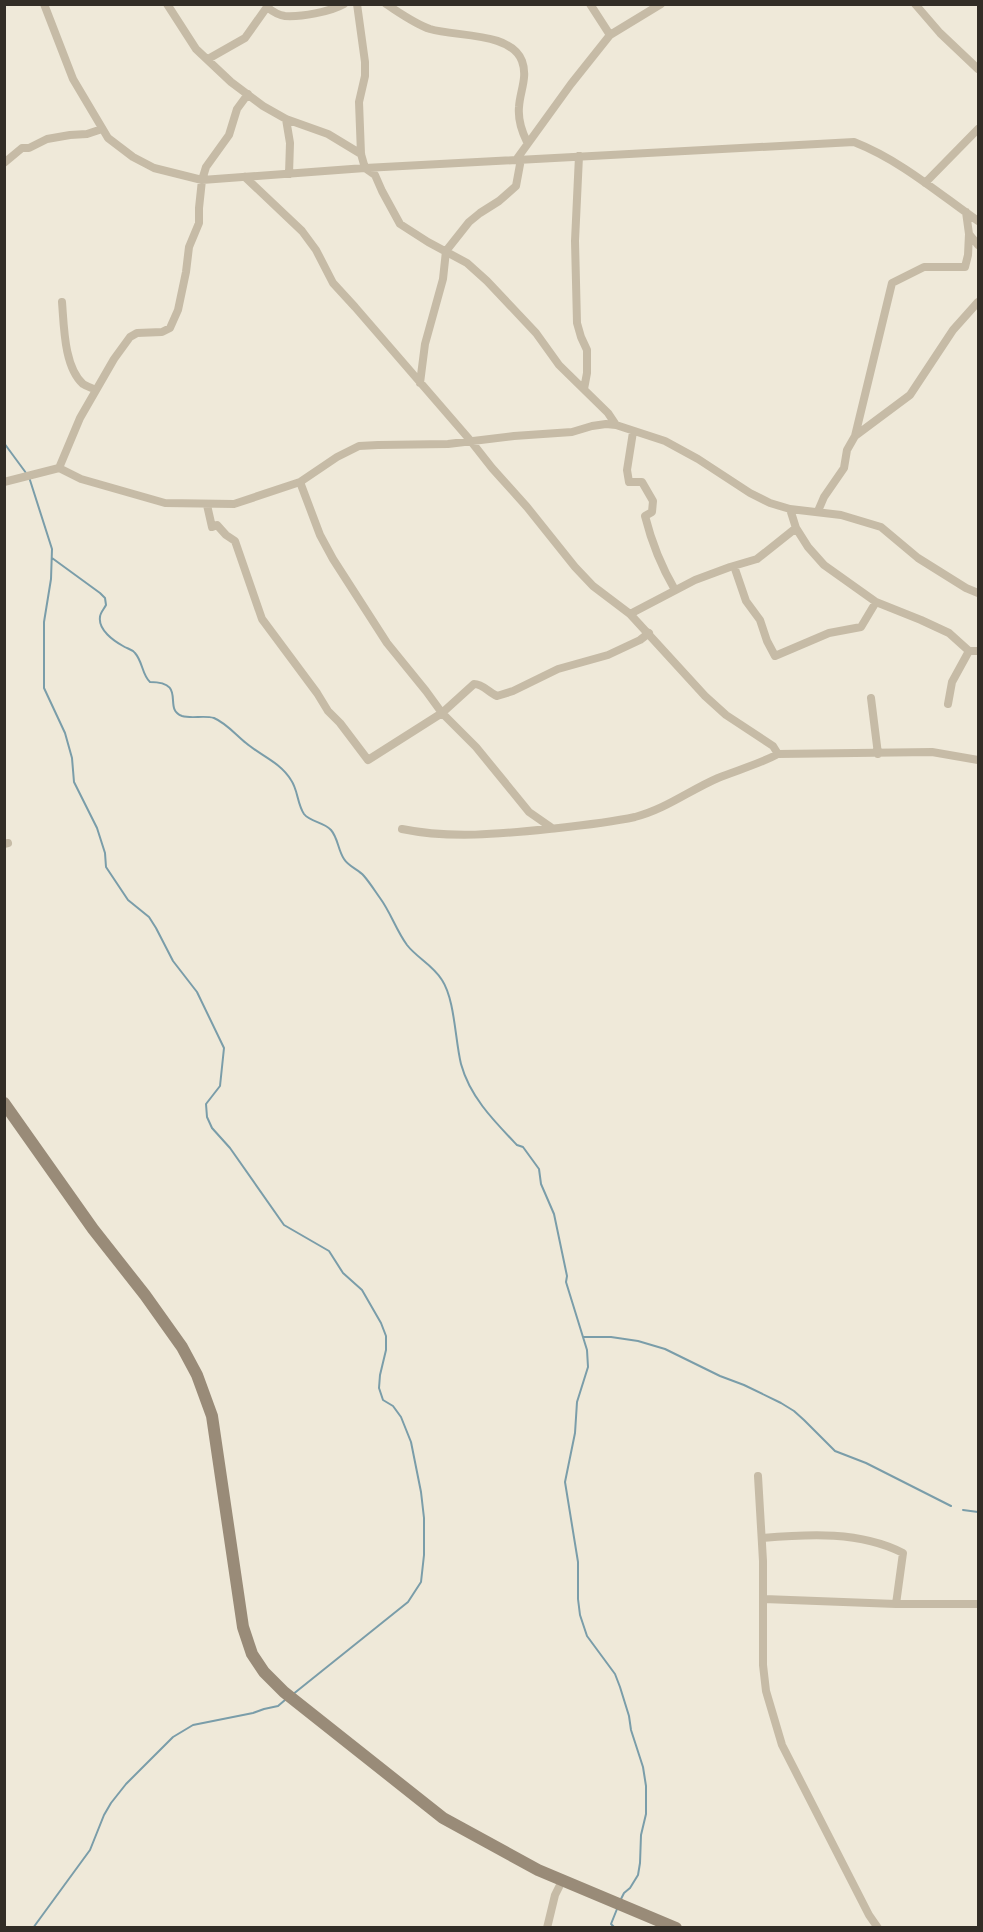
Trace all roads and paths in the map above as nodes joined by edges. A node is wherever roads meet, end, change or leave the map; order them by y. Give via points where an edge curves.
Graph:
1 (44, 4) edge
2 (166, 4) edge
3 (344, 4) edge
4 (357, 4) edge
5 (386, 4) edge
6 (590, 4) edge
7 (661, 4) edge
8 (915, 4) edge
9 (267, 6) edge
10 (610, 35) junction
11 (208, 59) junction
12 (978, 69) edge
13 (248, 94) junction
14 (286, 119) junction
15 (102, 129) junction
16 (978, 129) edge
17 (527, 142) junction
18 (361, 154) junction
19 (579, 156) junction
20 (519, 159) junction
21 (4, 162) edge
22 (365, 168) junction
23 (290, 174) junction
24 (245, 177) junction
25 (202, 180) junction
26 (925, 183) junction
27 (966, 212) junction
28 (978, 221) edge
29 (978, 229) edge
30 (969, 234) junction
31 (978, 245) edge
32 (446, 251) junction
33 (62, 302) dead end
34 (978, 302) edge
35 (420, 383) junction
36 (584, 389) junction
37 (96, 390) junction
38 (616, 425) junction
39 (633, 432) junction
40 (855, 436) junction
41 (470, 440) junction
42 (59, 468) junction
43 (4, 482) edge
44 (300, 482) junction
45 (207, 505) junction
46 (790, 509) junction
47 (819, 511) junction
48 (796, 528) junction
49 (734, 566) junction
50 (675, 590) junction
51 (978, 593) edge
52 (876, 602) junction
53 (630, 614) junction
54 (649, 633) junction
55 (974, 651) edge
56 (871, 698) dead end
57 (948, 704) dead end
58 (442, 713) junction
59 (778, 754) junction
60 (878, 754) junction
61 (978, 760) edge
62 (552, 828) junction
63 (402, 829) dead end
64 (4, 1103) edge
65 (758, 1476) dead end
66 (762, 1538) junction
67 (764, 1599) junction
68 (896, 1604) junction
69 (978, 1604) edge
70 (562, 1879) junction
71 (547, 1928) edge
72 (675, 1928) edge
73 (878, 1928) edge

1 - 15 street via 73,79
2 - 11 street via 196,49
3 - 9 street via 284,16
4 - 18 street via 365,62 359,102
5 - 17 street via 430,29 502,42 513,48 523,66 519,108
6 - 10 street
7 - 10 street
8 - 12 street
9 - 11 street via 245,38
10 - 17 street
11 - 13 street
13 - 14 street
13 - 25 street
14 - 18 street via 328,135
14 - 23 street
15 - 21 street via 87,135 47,139 22,148
15 - 25 street via 133,157 154,168
16 - 26 street
17 - 20 street
18 - 22 street
19 - 20 street
19 - 26 street via 854,142 897,163
19 - 36 street via 574,241 577,323 587,350
20 - 22 street
20 - 32 street via 516,186 469,222
22 - 23 street
22 - 32 street via 375,175 400,224
23 - 24 street
24 - 25 street
24 - 35 street via 302,231 333,283
25 - 37 street via 199,223 189,247 178,310 170,328 130,337
26 - 27 street
27 - 28 street
27 - 29 street
27 - 30 street
30 - 31 street
30 - 40 street via 965,267 924,267 892,283
32 - 35 street
32 - 36 street via 467,263 510,304 559,365
33 - 37 street via 68,357 83,384
34 - 40 street via 953,330 910,395
35 - 41 street
36 - 38 street
37 - 42 street
38 - 39 street
38 - 41 street via 561,434
39 - 46 street via 666,441 750,493
39 - 50 street via 629,482 642,482 653,501 652,512 645,516 651,541
40 - 47 street via 847,450 844,468
41 - 44 street via 434,445 359,446
41 - 53 street via 575,567
42 - 43 street
42 - 45 street via 81,479 165,503
44 - 45 street via 234,504
44 - 58 street via 333,559 387,643
45 - 58 street via 212,527 217,525 235,541 262,619 368,760
46 - 47 street
46 - 48 street
47 - 51 street via 880,527 918,558
48 - 49 street via 757,559
48 - 52 street via 824,566
49 - 50 street
49 - 52 street via 746,601 760,620 775,656 829,633 861,627
50 - 53 street
52 - 55 street via 949,633
53 - 54 street
54 - 58 street via 608,654 558,669 497,696 481,684 474,684
54 - 59 street via 705,696 773,746
55 - 57 street via 952,682
56 - 60 street
58 - 62 street via 476,747 529,812
59 - 60 street
59 - 62 street via 717,778 653,811
60 - 61 street via 932,752
62 - 63 street via 487,835
64 - 70 street via 177,1340 197,1375 212,1416 243,1627 252,1654 264,1672 443,1818
65 - 66 street
66 - 67 street
66 - 68 street via 809,1534 889,1546 903,1553
67 - 68 street
67 - 73 street via 765,1682 782,1744
68 - 69 street
70 - 71 street
70 - 72 street

